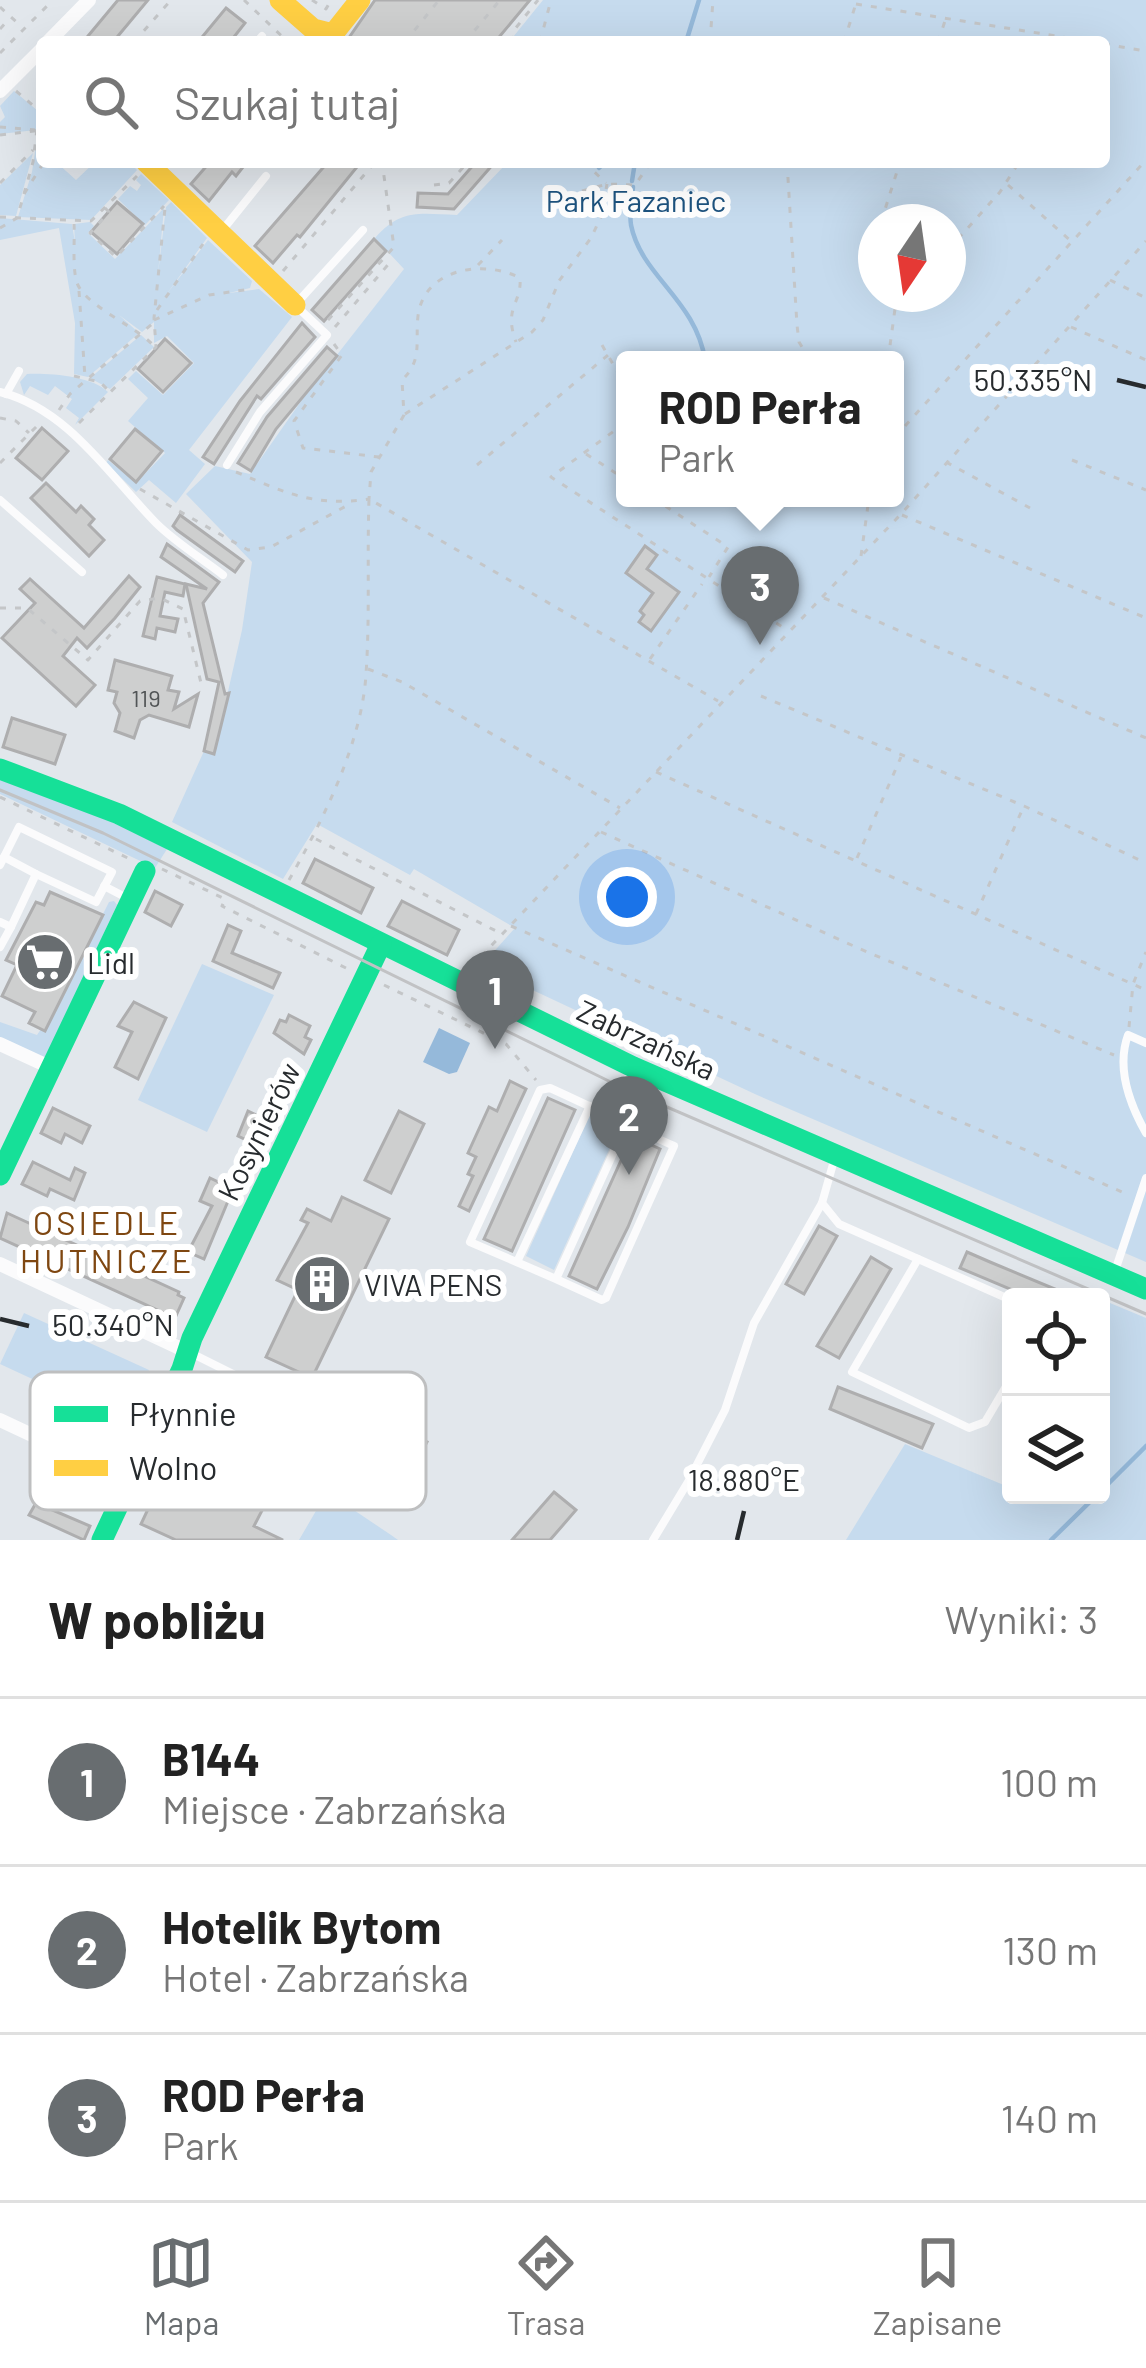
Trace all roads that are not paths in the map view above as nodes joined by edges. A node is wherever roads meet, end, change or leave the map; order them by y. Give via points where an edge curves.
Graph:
1 (89, 0) edge
2 (280, 0) edge
3 (360, 0) edge
4 (55, 36) edge
5 (36, 60) edge
6 (7, 90) edge
7 (151, 168) edge
8 (266, 176) dead end
9 (363, 230) dead end
10 (219, 232) junction
11 (296, 305) junction
12 (19, 371) dead end
13 (3, 393) edge
14 (226, 465) road end
15 (0, 500) edge
16 (82, 572) dead end
17 (223, 574) dead end
18 (0, 770) edge
19 (2, 861) edge
20 (150, 870) road end
21 (36, 874) junction
22 (104, 886) junction
23 (131, 899) junction
24 (0, 922) edge
25 (10, 927) junction
26 (381, 944) junction
27 (0, 947) edge
28 (1146, 1042) edge
29 (0, 1044) edge
30 (633, 1067) junction
31 (52, 1068) junction
32 (590, 1106) junction
33 (611, 1113) junction
34 (626, 1125) junction
35 (1146, 1132) edge
36 (835, 1156) junction
37 (0, 1175) edge
38 (1146, 1178) edge
39 (822, 1203) junction
40 (918, 1259) junction
41 (517, 1262) junction
42 (0, 1264) edge
43 (1114, 1275) junction
44 (556, 1280) junction
45 (1146, 1289) edge
46 (1002, 1296) edge
47 (188, 1352) junction
48 (179, 1372) edge
49 (228, 1372) edge
50 (1002, 1393) edge
51 (0, 1420) edge
52 (30, 1434) edge
53 (116, 1510) edge
54 (102, 1540) edge
55 (652, 1540) edge

1 - 4 street
2 - 3 street via 313,29 333,34
5 - 6 street
7 - 10 street
8 - 10 lane
9 - 11 lane
10 - 11 street
11 - 14 lane via 327,335
12 - 13 lane
13 - 17 lane via 50,415 161,528
15 - 16 lane
18 - 26 street, Zabrzańska via 101,807
19 - 21 lane
19 - 22 lane via 19,827 112,872
20 - 23 street
21 - 22 lane via 96,902
21 - 25 lane
22 - 23 lane
23 - 31 street
24 - 25 lane
25 - 27 lane
26 - 30 street, Zabrzańska
26 - 47 street, Kosynierów
28 - 35 lane via 1128,1035 1122,1058
29 - 31 street
30 - 33 lane
30 - 36 street, Zabrzańska
31 - 37 street
32 - 33 lane
32 - 41 lane
32 - 41 lane via 540,1090 470,1242
33 - 34 lane
34 - 44 lane
34 - 44 lane via 674,1146 673,1155 606,1298
36 - 39 lane
36 - 43 street, Zabrzańska
38 - 43 lane
39 - 40 lane via 839,1224
39 - 55 lane via 754,1323 724,1410
40 - 46 lane
40 - 50 lane via 852,1372 969,1428 985,1422
41 - 44 lane
42 - 47 street
43 - 45 street, Zabrzańska
47 - 48 street, Kosynierów
47 - 49 lane
51 - 52 street
53 - 54 street, Kosynierów

